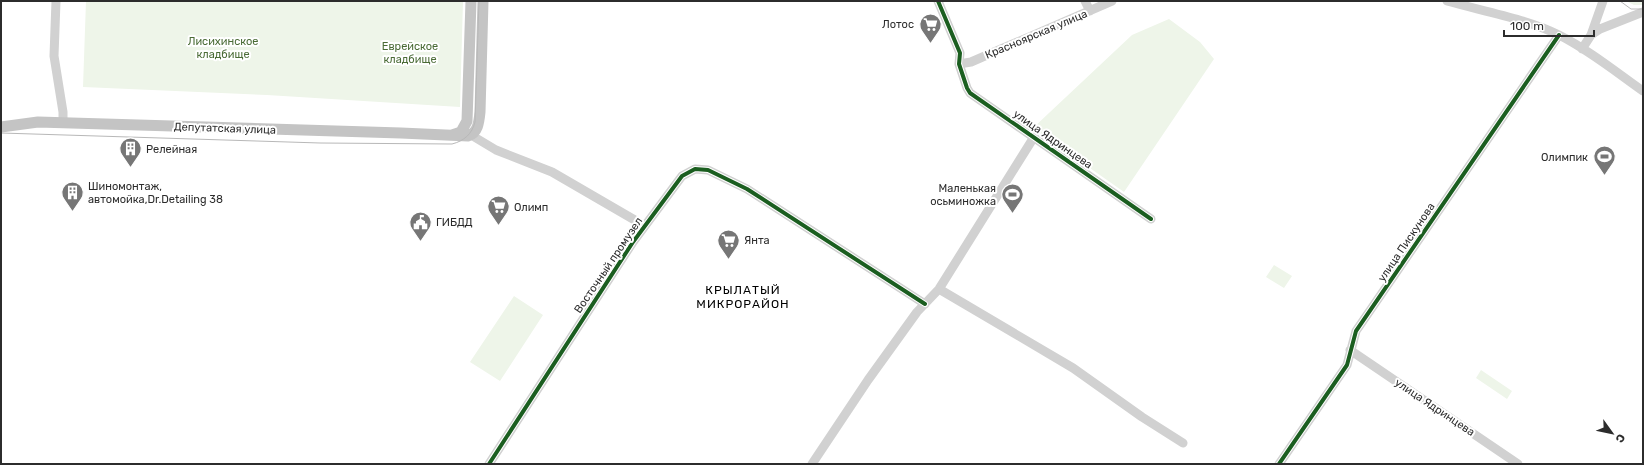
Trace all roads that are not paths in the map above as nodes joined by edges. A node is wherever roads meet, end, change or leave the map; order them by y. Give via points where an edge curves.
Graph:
1 (56, 1) edge
2 (471, 1) edge
3 (483, 1) edge
4 (938, 1) edge
5 (1085, 1) edge
6 (1112, 1) edge
7 (1447, 1) edge
8 (1604, 1) edge
9 (1090, 11) junction
10 (1643, 12) edge
11 (1559, 35) junction
12 (1592, 35) junction
13 (1582, 49) junction
14 (959, 64) junction
15 (1643, 91) edge
16 (63, 122) junction
17 (1, 127) edge
18 (470, 135) junction
19 (452, 136) junction
20 (1034, 137) junction
21 (1151, 219) dead end
22 (645, 226) junction
23 (939, 289) junction
24 (925, 304) junction
25 (1350, 350) junction
26 (1183, 443) dead end
27 (489, 464) edge
28 (812, 464) edge
29 (1279, 464) edge
30 (1518, 464) edge

1 - 16 street via 54,56
2 - 19 main road, Депутатская улица via 467,121 461,132
3 - 18 main road via 480,112 478,127
4 - 14 street, улица Ядринцева via 960,53
5 - 9 street
6 - 9 street, Красноярская улица
7 - 11 street
8 - 12 street
9 - 14 street, Красноярская улица via 970,62
10 - 12 street via 1600,29
11 - 13 street
11 - 25 street, улица Пискунова via 1356,332
12 - 13 street
13 - 15 street
14 - 20 street, улица Ядринцева via 970,93
16 - 17 main road, Депутатская улица via 38,122
16 - 19 main road, Депутатская улица
18 - 19 main road
18 - 22 street via 496,150 552,172
20 - 21 street, улица Ядринцева
20 - 23 street
22 - 24 street, Восточный промузел via 682,176 695,168 708,170 747,189
22 - 27 street, Восточный промузел
23 - 24 street
23 - 26 street via 1073,368
24 - 28 street via 868,380
25 - 29 street, улица Пискунова via 1347,365
25 - 30 street, улица Ядринцева

